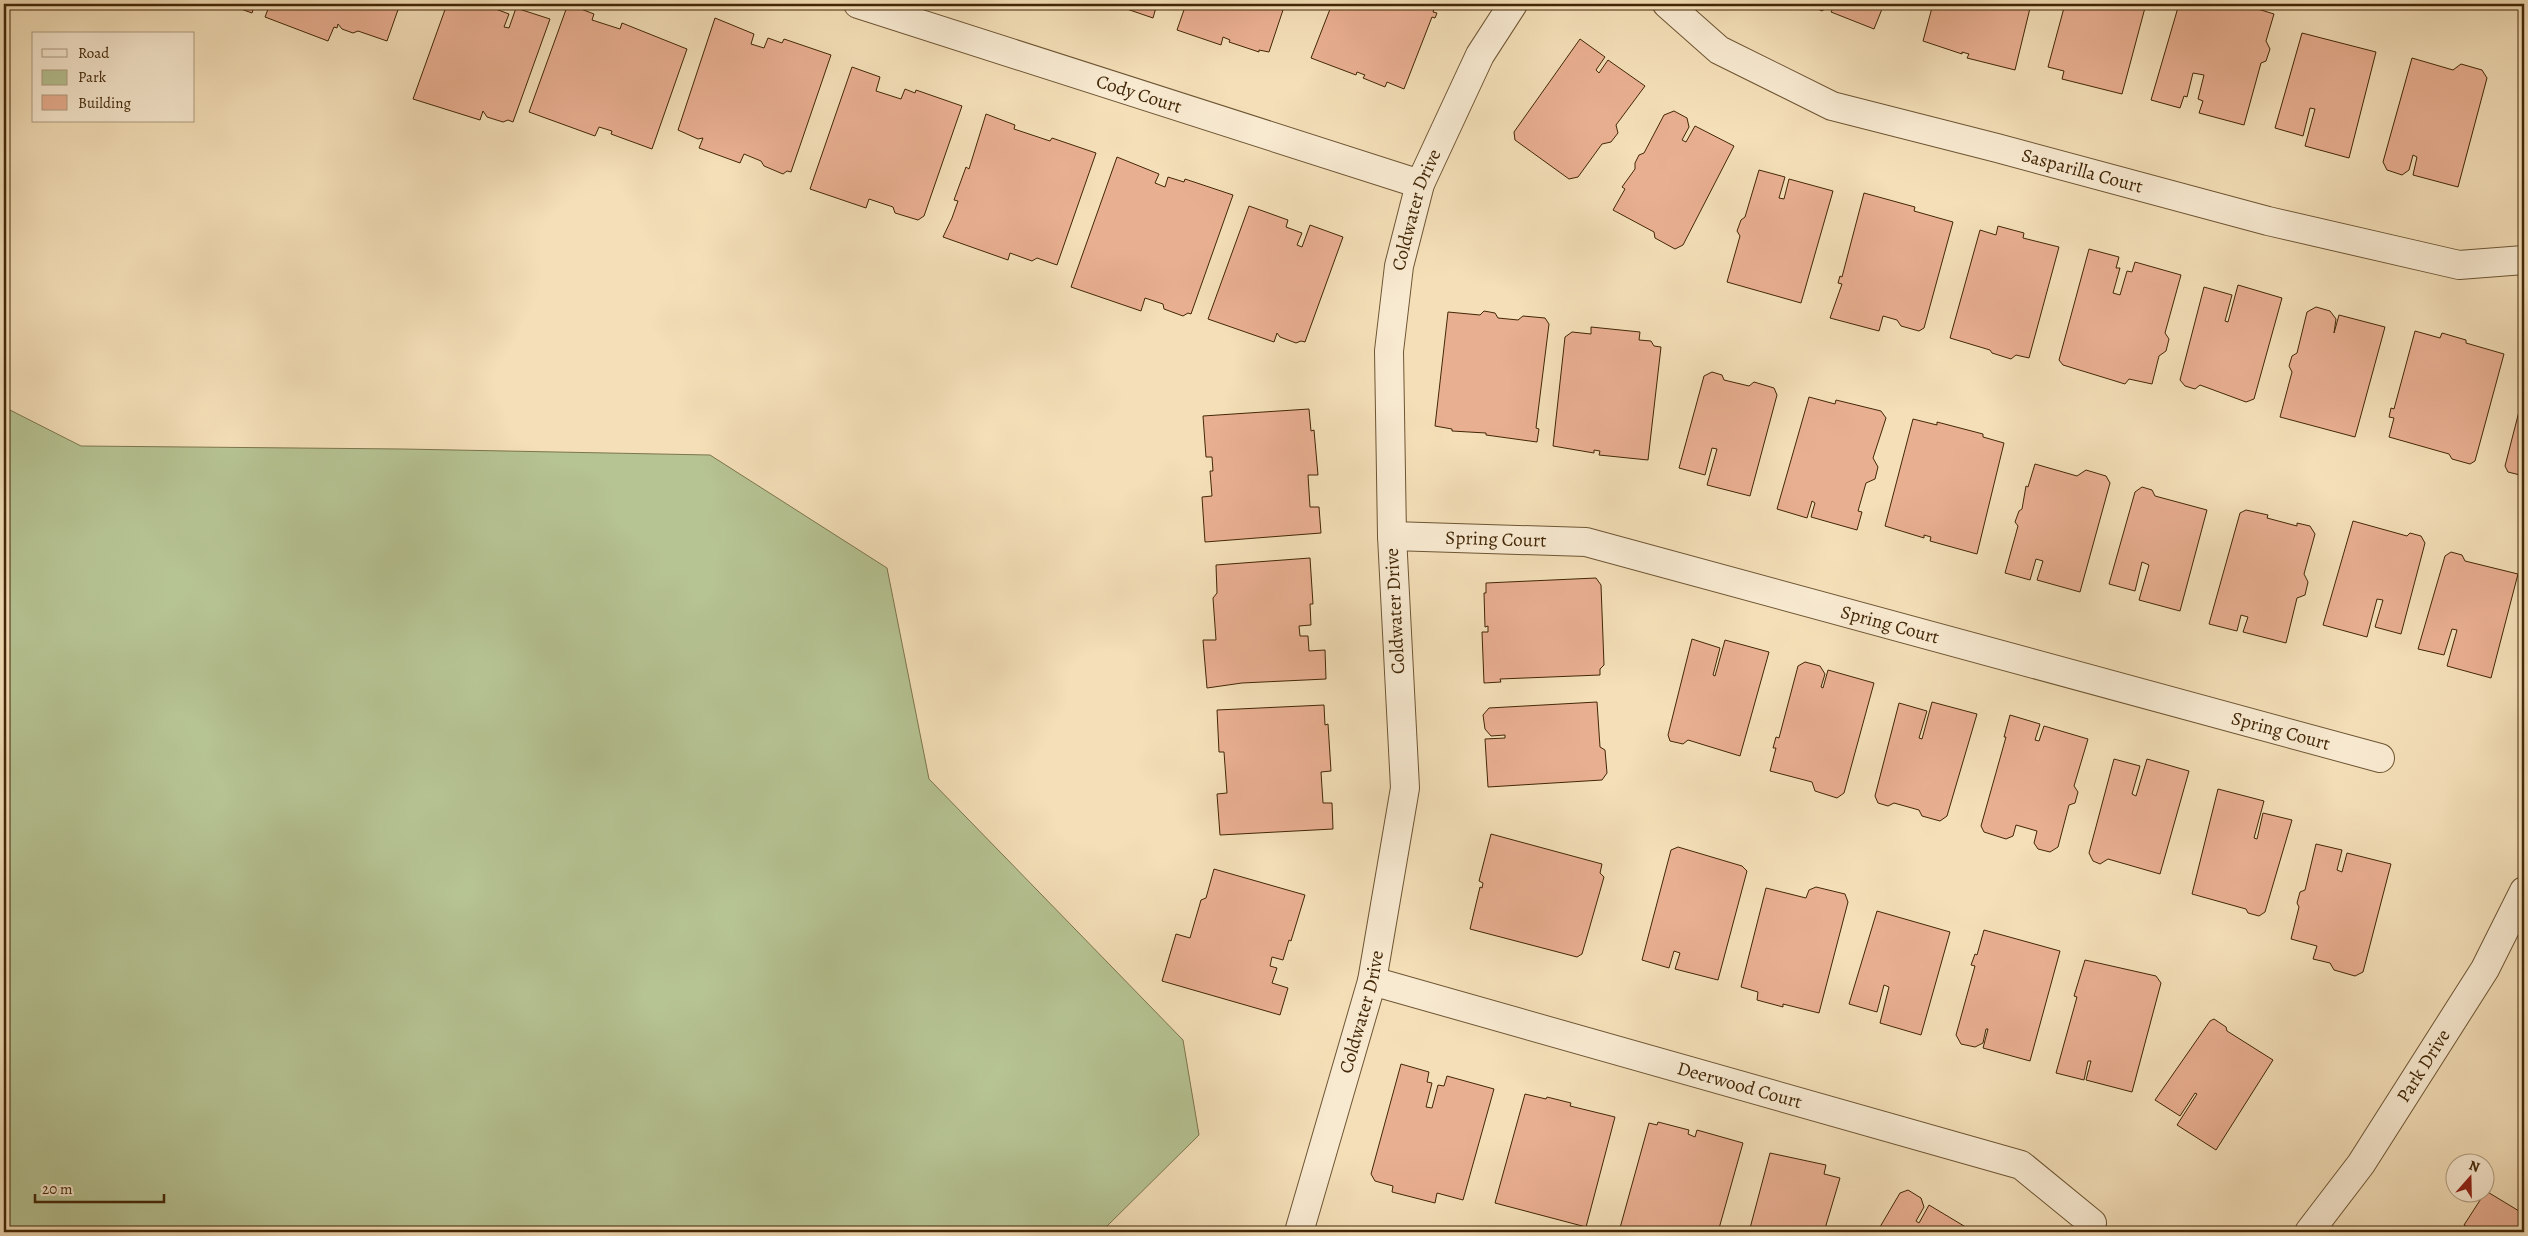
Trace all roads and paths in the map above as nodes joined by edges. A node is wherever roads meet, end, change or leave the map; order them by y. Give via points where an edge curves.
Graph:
1 (858, 4) edge
2 (1513, 4) edge
3 (1667, 4) edge
4 (1420, 184) junction
5 (2524, 260) edge
6 (1392, 536) junction
7 (2380, 758) dead end
8 (2524, 891) edge
9 (1372, 981) junction
10 (2092, 1223) dead end
11 (1299, 1232) edge
12 (2309, 1232) edge

1 - 4 street, Cody Court
2 - 4 street, Coldwater Drive via 1480,55
3 - 5 street, Sasparilla Court via 1720,50 1832,106 2268,221 2459,265
4 - 6 street, Coldwater Drive via 1399,266 1389,351
6 - 7 street, Spring Court via 1586,542
6 - 9 street, Coldwater Drive via 1405,788
8 - 12 street, Park Drive via 2484,969 2361,1164
9 - 10 street, Deerwood Court via 2021,1166
9 - 11 street, Coldwater Drive

